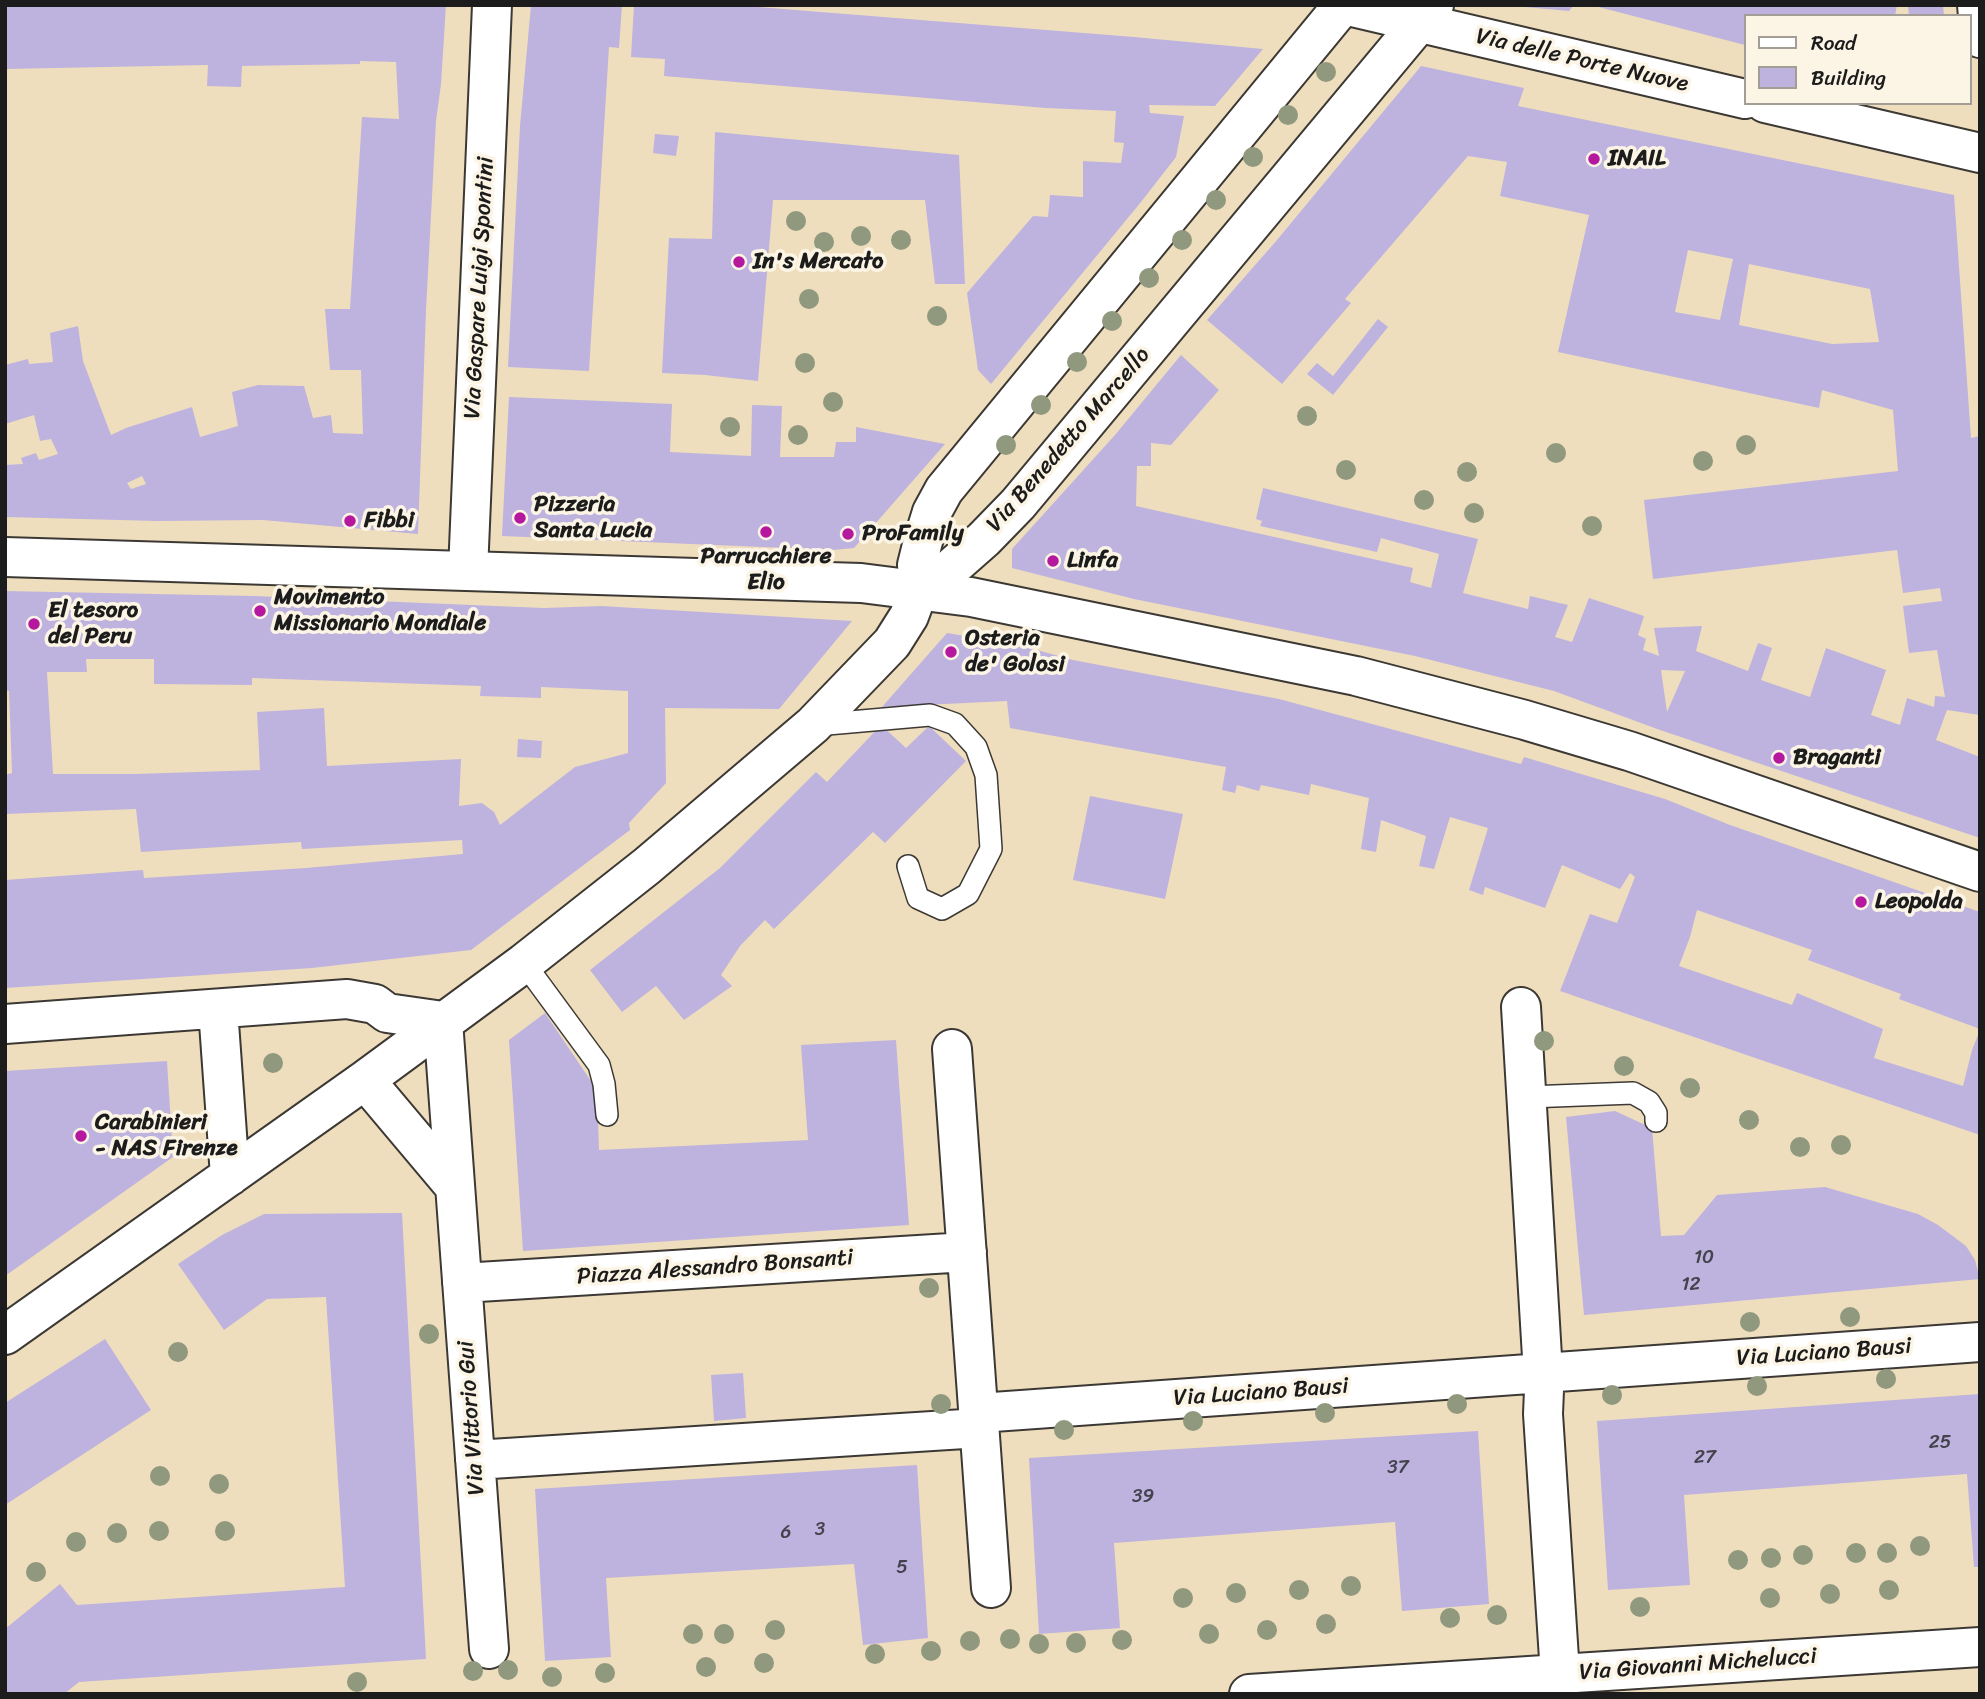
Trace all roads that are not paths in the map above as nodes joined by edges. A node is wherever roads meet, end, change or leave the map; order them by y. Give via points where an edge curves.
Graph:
1 (492, 5) edge
2 (1343, 5) edge
3 (1977, 5) edge
4 (1427, 14) edge
5 (1980, 38) edge
6 (1744, 99) edge
7 (1774, 105) edge
8 (1980, 153) edge
9 (5, 557) edge
10 (468, 571) junction
11 (919, 589) junction
12 (813, 725) junction
13 (908, 866) dead end
14 (1980, 872) edge
15 (524, 963) junction
16 (1521, 1007) dead end
17 (218, 1009) junction
18 (443, 1021) junction
19 (5, 1024) edge
20 (952, 1049) dead end
21 (365, 1080) junction
22 (1528, 1097) junction
23 (607, 1115) dead end
24 (1656, 1121) dead end
25 (230, 1176) junction
26 (455, 1187) junction
27 (967, 1252) junction
28 (463, 1283) junction
29 (5, 1335) edge
30 (1980, 1342) edge
31 (1542, 1373) junction
32 (979, 1421) junction
33 (475, 1460) junction
34 (991, 1588) dead end
35 (1980, 1647) edge
36 (489, 1649) dead end
37 (1560, 1674) junction
38 (1249, 1694) edge

1 - 10 street, Via Gaspare Luigi Spontini
2 - 4 street, Via delle Porte Nuove
2 - 11 street via 944,490 923,541 917,565
3 - 5 street
4 - 6 street, Via delle Porte Nuove
4 - 11 street, Via Benedetto Marcello via 1018,504 950,569
7 - 8 street
9 - 10 street
10 - 11 street via 861,583
11 - 12 street via 909,617 892,643
11 - 14 street via 1356,676 1525,720 1629,751
12 - 13 lane via 930,715 955,724 976,747 986,775 991,849 968,894 943,909 930,904 918,898
12 - 15 street
15 - 18 street
15 - 23 lane via 599,1065
16 - 22 street
17 - 18 street via 347,999 375,1004 387,1013
17 - 19 street
17 - 25 street
18 - 21 street
18 - 26 street, Via Vittorio Gui
20 - 27 street
21 - 25 street
21 - 26 street
22 - 24 lane via 1633,1093 1649,1102
22 - 31 street
25 - 29 street
26 - 28 street, Via Vittorio Gui
27 - 28 street, Piazza Alessandro Bonsanti
27 - 32 street
28 - 33 street, Via Vittorio Gui
30 - 31 street, Via Luciano Bausi
31 - 32 street, Via Luciano Bausi
31 - 37 street
32 - 33 street
32 - 34 street
33 - 36 street, Via Vittorio Gui
35 - 37 street, Via Giovanni Michelucci
37 - 38 street, Via Giovanni Michelucci

